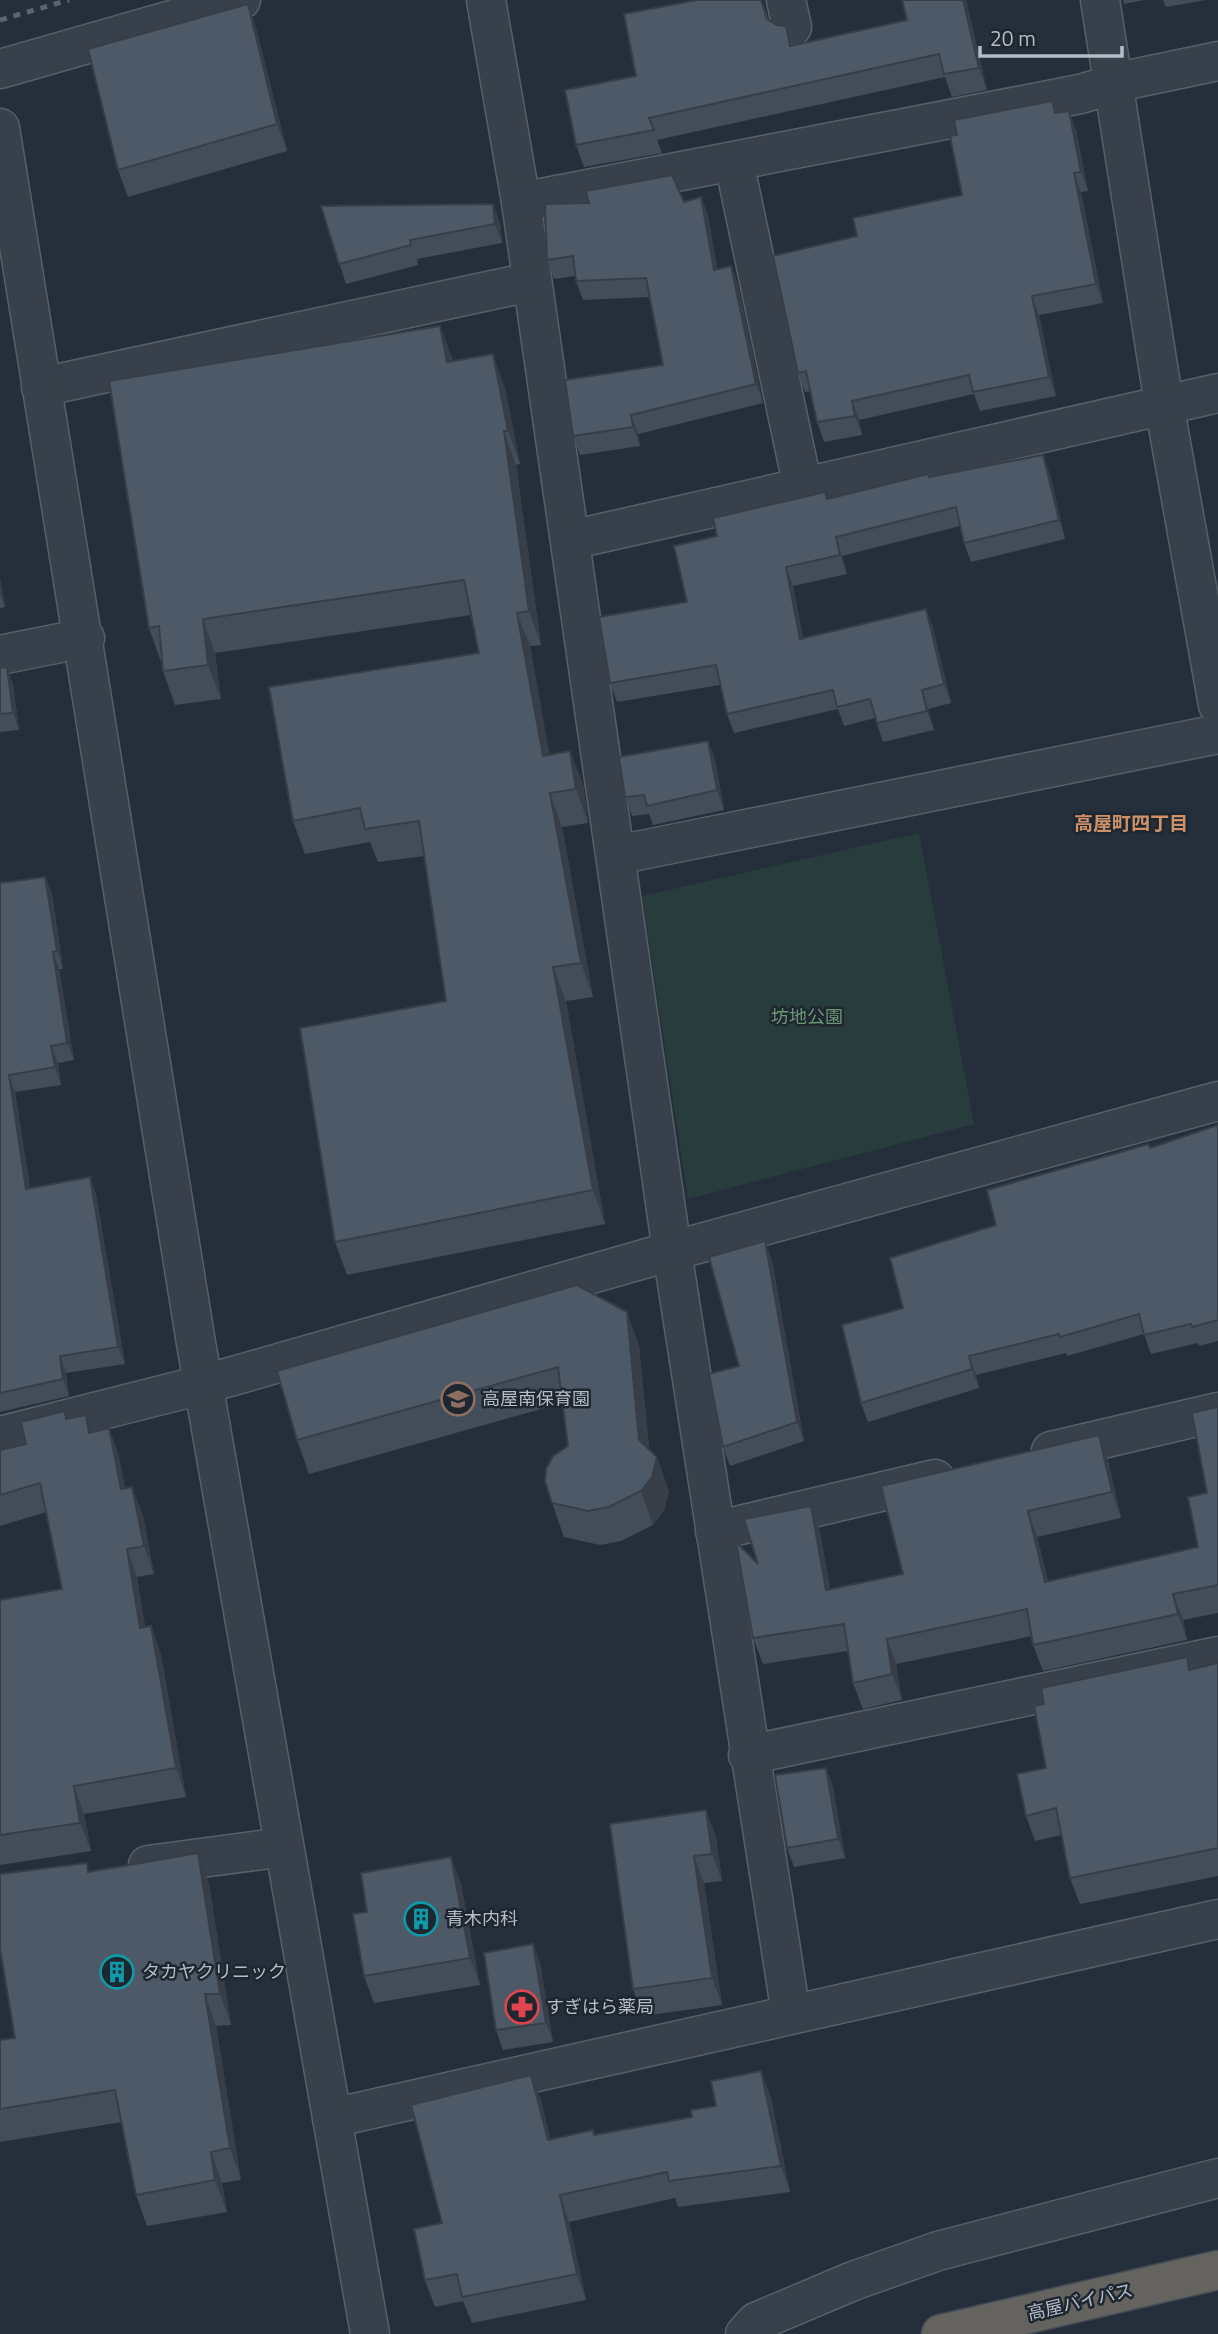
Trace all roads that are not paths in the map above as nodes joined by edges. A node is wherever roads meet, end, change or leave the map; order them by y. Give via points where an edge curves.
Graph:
1 (241, 0) edge
2 (486, 0) edge
3 (1100, 0) edge
4 (1218, 61) edge
5 (0, 69) edge
6 (1114, 85) junction
7 (0, 128) edge
8 (734, 162) junction
9 (521, 202) junction
10 (530, 282) junction
11 (41, 387) junction
12 (1218, 393) edge
13 (1164, 404) junction
14 (803, 488) junction
15 (571, 540) junction
16 (85, 638) junction
17 (0, 655) edge
18 (1218, 705) edge
19 (1218, 734) edge
20 (617, 855) junction
21 (1218, 1101) edge
22 (672, 1251) junction
23 (205, 1384) junction
24 (1218, 1412) edge
25 (0, 1437) edge
26 (1014, 1460) edge
27 (974, 1470) edge
28 (715, 1531) junction
29 (1218, 1656) edge
30 (748, 1755) junction
31 (284, 1847) junction
32 (110, 1871) edge
33 (1218, 1919) edge
34 (791, 2014) junction
35 (332, 2118) junction
36 (1218, 2178) edge
37 (1218, 2270) edge
38 (370, 2334) edge
39 (745, 2334) edge
40 (941, 2334) edge

1 - 5 street
2 - 9 street
3 - 6 street
4 - 6 street
6 - 8 street
6 - 13 street
7 - 11 street
8 - 9 street
8 - 14 street
9 - 10 street
10 - 11 street
10 - 15 street
11 - 16 street
12 - 13 street
13 - 14 street
13 - 18 street
14 - 15 street
15 - 20 street
16 - 17 street
16 - 23 street
19 - 20 street
20 - 22 street
21 - 22 street
22 - 23 street
22 - 28 street
23 - 25 street
23 - 31 street
24 - 26 street
27 - 28 street
28 - 30 street
29 - 30 street
30 - 34 street
31 - 32 street
31 - 35 street
33 - 34 street
34 - 35 street
35 - 38 street
36 - 39 street via 938,2251 756,2322
37 - 40 highway, 高屋バイパス

